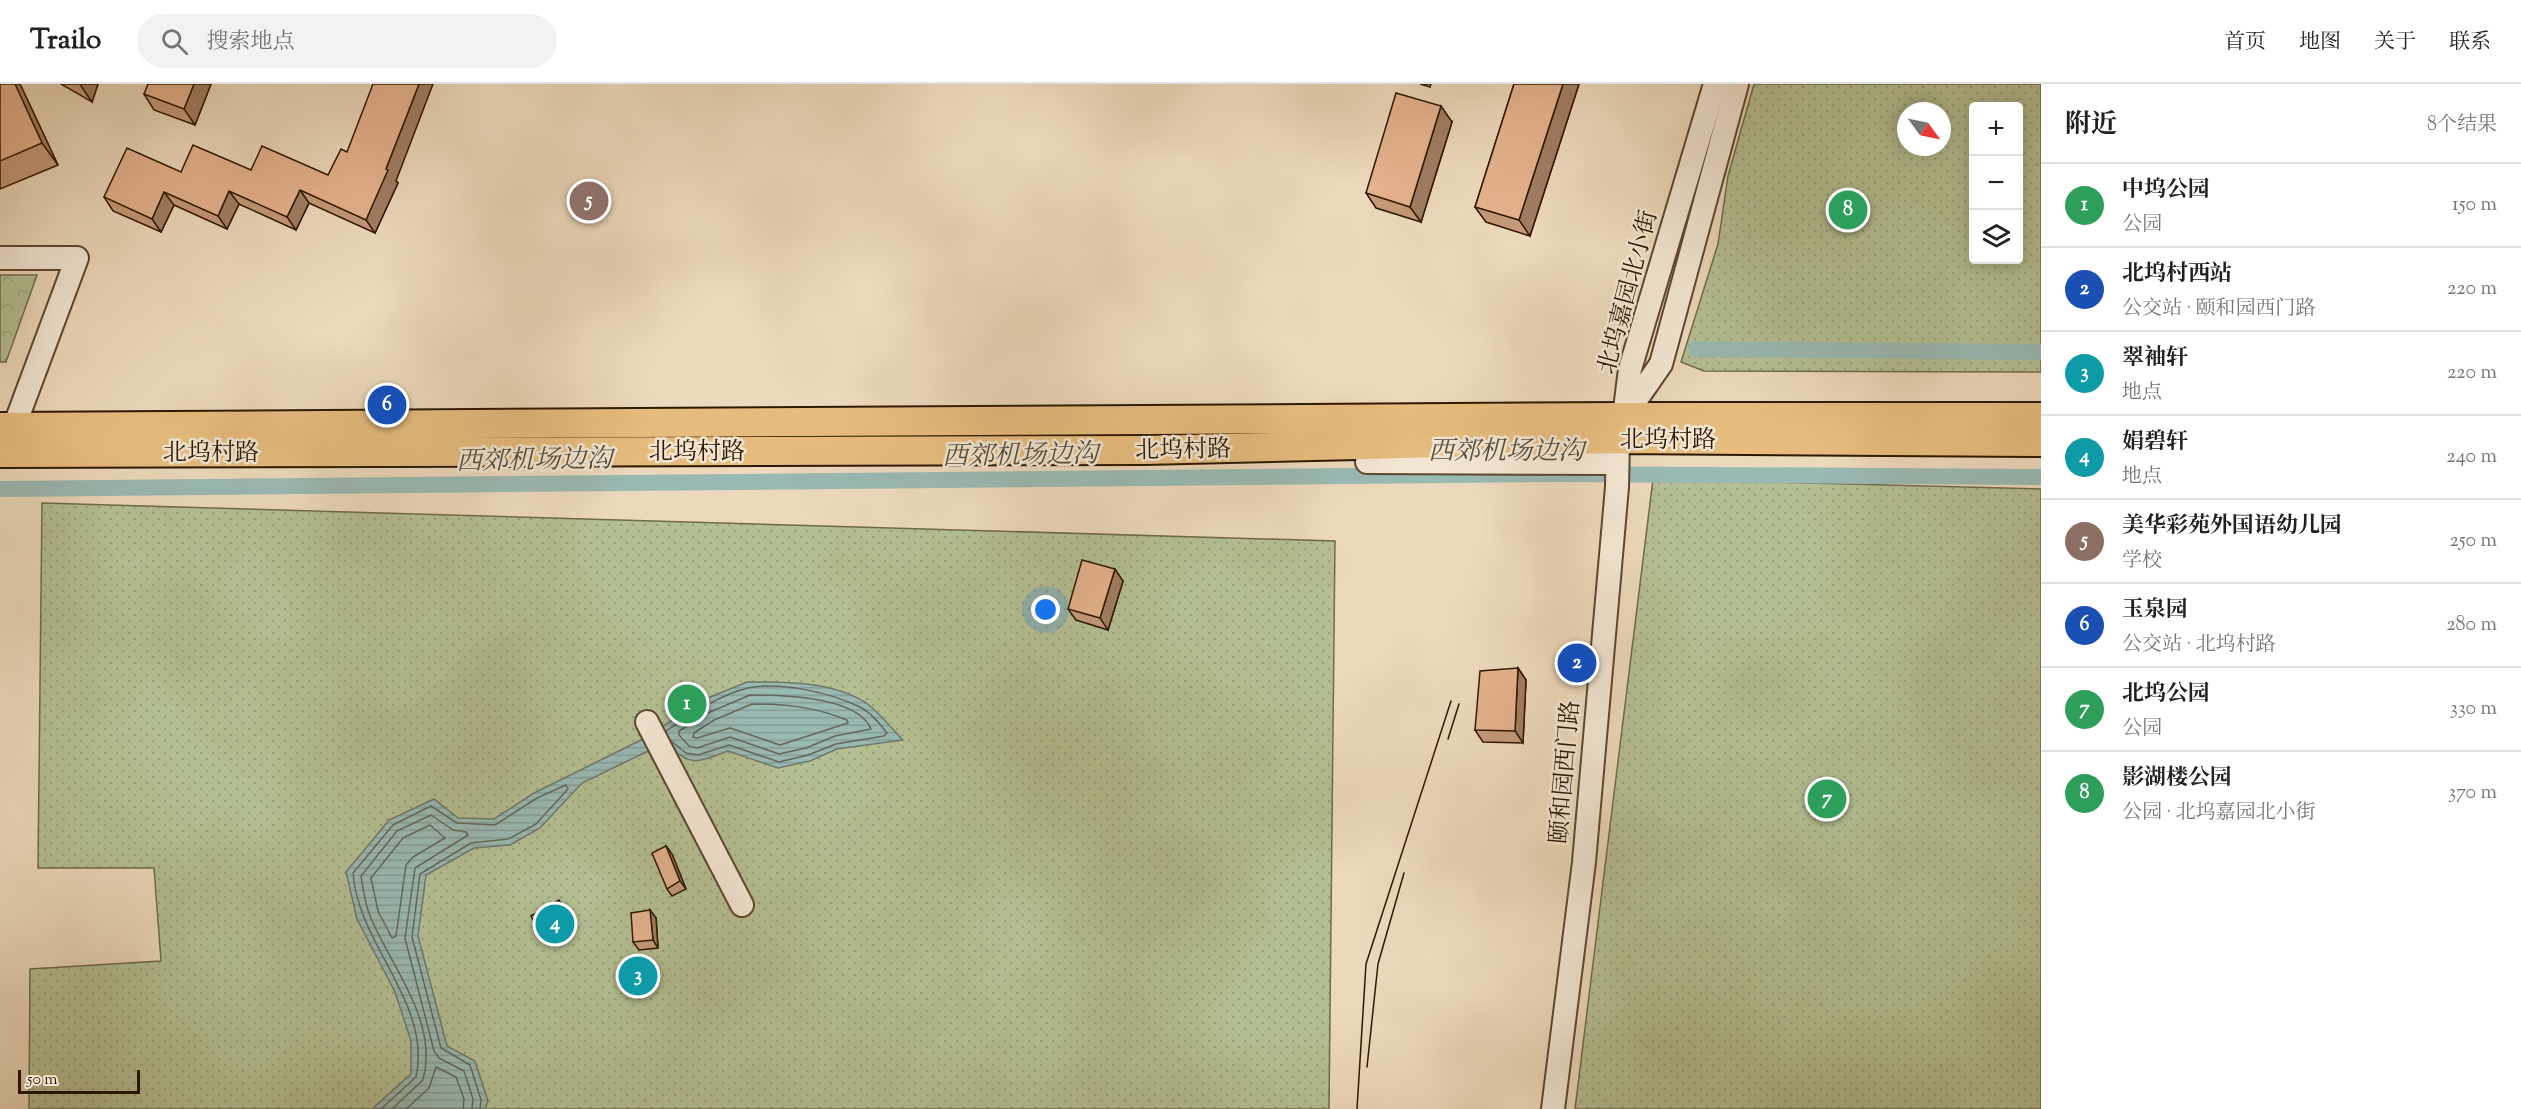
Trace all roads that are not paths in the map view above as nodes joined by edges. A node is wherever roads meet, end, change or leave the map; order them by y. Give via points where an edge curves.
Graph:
1 (1715, 84) edge
2 (1737, 84) edge
3 (0, 258) edge
4 (2041, 417) edge
5 (7, 427) edge
6 (1620, 440) junction
7 (2041, 442) edge
8 (1336, 445) junction
9 (0, 454) edge
10 (1367, 462) joint
11 (647, 722) dead end
12 (742, 905) dead end
13 (1553, 1109) edge

1 - 6 street, 北坞嘉园北小街 via 1630,369
2 - 6 street, 北坞嘉园北小街 via 1661,364
3 - 5 street via 77,258
4 - 6 main road, 北坞村路
5 - 6 main road, 北坞村路
6 - 7 main road, 北坞村路
6 - 8 main road, 北坞村路
6 - 10 street, 北坞村路
6 - 13 street, 颐和园西门路 via 1584,862
8 - 9 main road, 北坞村路 via 1145,450
8 - 10 main road
11 - 12 street

